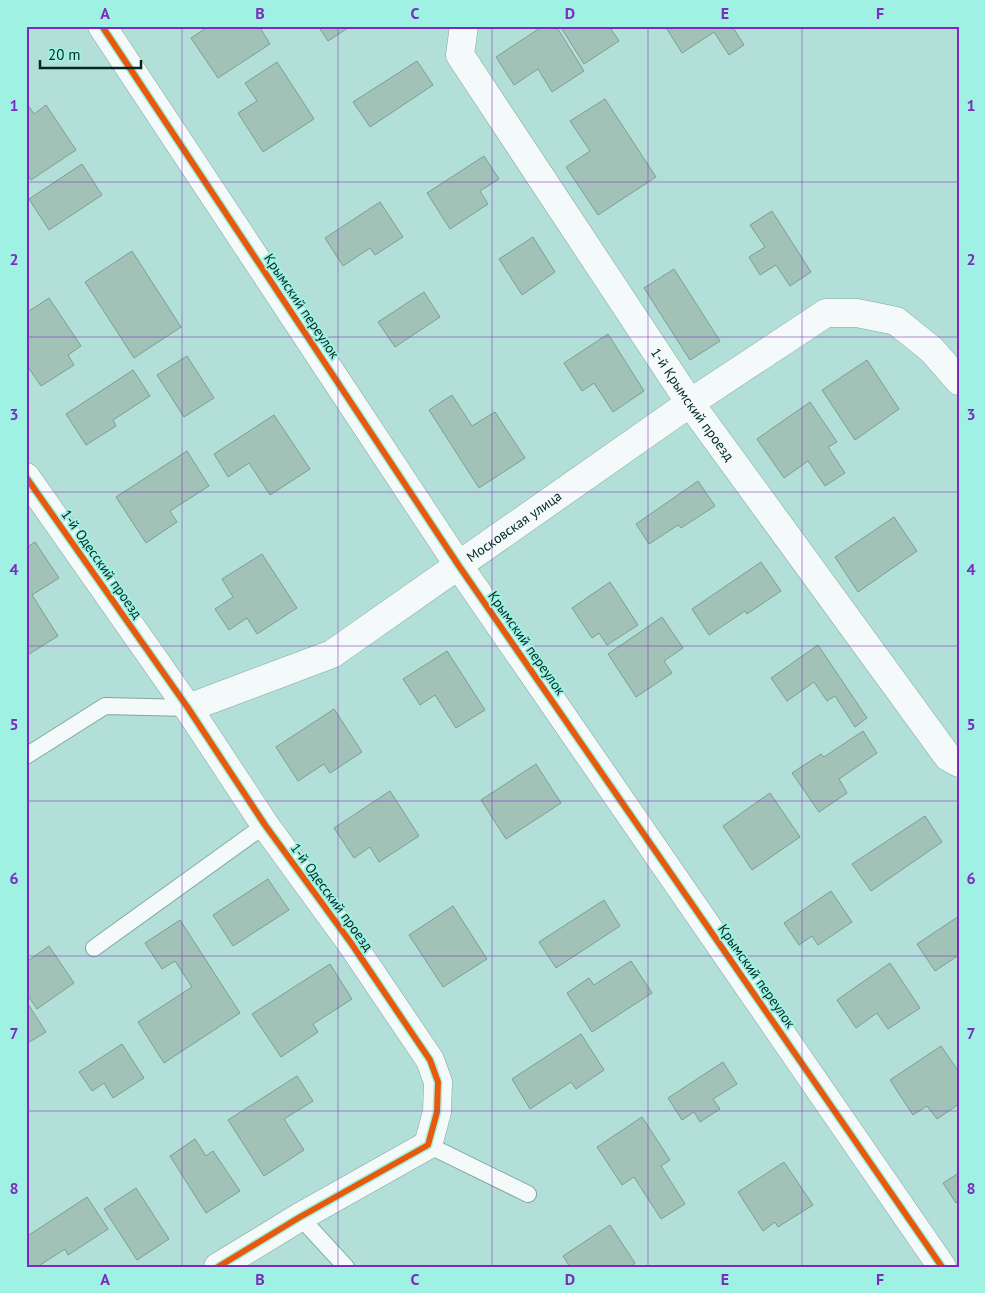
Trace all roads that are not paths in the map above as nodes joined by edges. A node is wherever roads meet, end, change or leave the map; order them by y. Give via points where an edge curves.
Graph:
1 (102, 26) edge
2 (464, 26) edge
3 (959, 381) edge
4 (690, 403) junction
5 (26, 477) edge
6 (459, 566) junction
7 (188, 708) junction
8 (26, 756) edge
9 (959, 763) edge
10 (265, 825) junction
11 (94, 948) dead end
12 (428, 1145) junction
13 (528, 1194) dead end
14 (300, 1217) junction
15 (218, 1267) edge
16 (346, 1267) edge
17 (942, 1267) edge

1 - 6 street, Крымский переулок
2 - 4 street, 1-й Крымский проезд via 460,55
3 - 4 street, Московская улица via 932,350 896,322 857,313 826,313
4 - 6 street, Московская улица
4 - 9 street, 1-й Крымский проезд via 948,757
5 - 7 street, 1-й Одесский проезд
6 - 7 street, Московская улица via 332,654
6 - 17 street, Крымский переулок
7 - 8 lane via 105,706
7 - 10 street, 1-й Одесский проезд
10 - 11 lane
10 - 12 street, 1-й Одесский проезд via 351,943 430,1060 438,1082 437,1112
12 - 13 lane
12 - 14 street
14 - 15 street
14 - 16 lane

